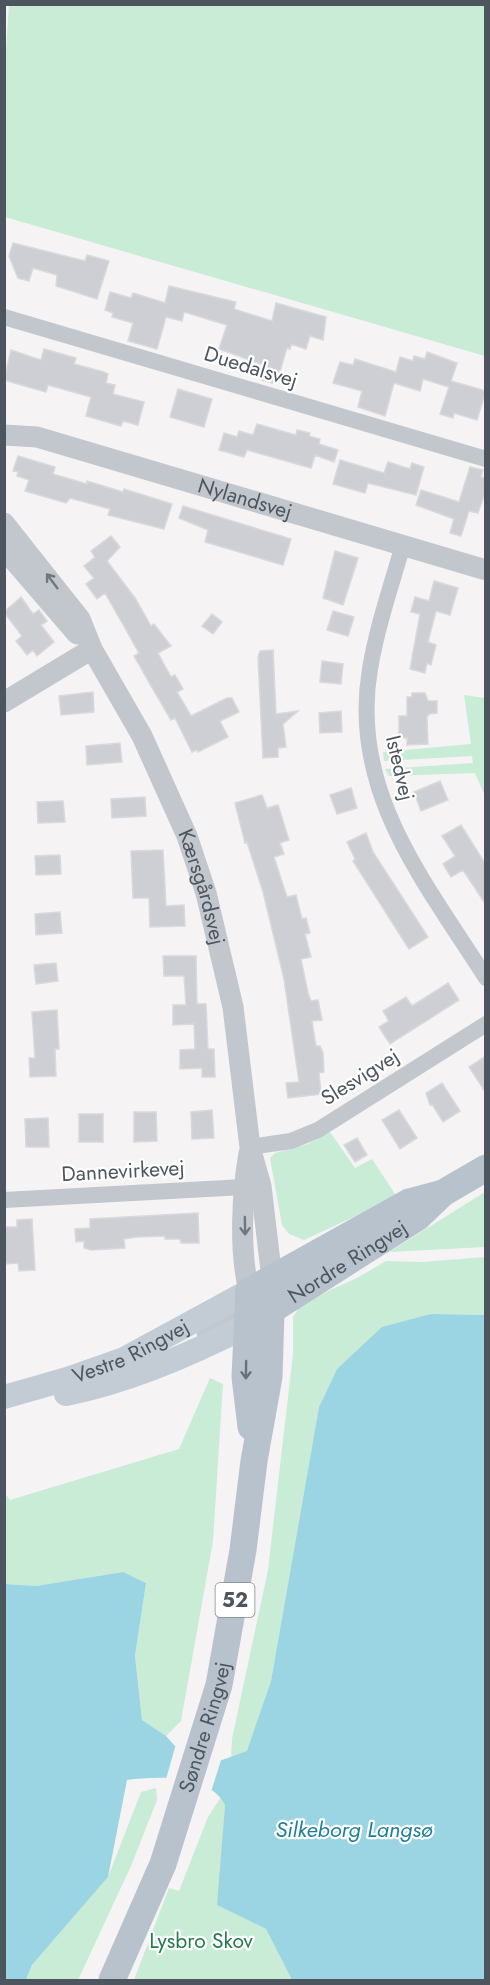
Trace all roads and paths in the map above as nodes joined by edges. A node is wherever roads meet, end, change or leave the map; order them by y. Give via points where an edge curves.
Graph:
1 (4, 317) edge
2 (4, 435) edge
3 (486, 459) edge
4 (4, 523) edge
5 (403, 545) junction
6 (4, 549) edge
7 (486, 570) edge
8 (92, 649) junction
9 (4, 702) edge
10 (486, 978) edge
11 (486, 1024) edge
12 (250, 1147) junction
13 (486, 1168) edge
14 (244, 1187) junction
15 (443, 1192) junction
16 (4, 1200) edge
17 (260, 1301) junction
18 (4, 1397) edge
19 (4, 1406) edge
20 (112, 1980) edge

1 - 3 street, Duedalsvej
2 - 5 street, Nylandsvej via 37,437
8 -> 4 street, Kærsgårdsvej via 80,619
5 - 7 street, Nylandsvej
5 - 10 street, Istedvej via 369,670 367,722 374,768 382,802 398,840
6 - 8 street, Kærsgårdsvej
8 - 9 street
8 - 12 street, Kærsgårdsvej via 160,773 206,893 233,1007
11 - 12 street, Slesvigvej via 318,1130 291,1141
12 - 14 street, Kærsgårdsvej
12 - 17 street, Kærsgårdsvej via 261,1186
13 - 15 main road, Nordre Ringvej
14 - 16 street, Dannevirkevej
14 -> 17 street, Kærsgårdsvej via 245,1265
15 - 17 main road, Nordre Ringvej via 418,1217
15 - 17 main road, Nordre Ringvej via 409,1202
17 - 18 main road, Vestre Ringvej via 124,1359
17 - 19 main road, Vestre Ringvej via 200,1350 105,1384
17 - 20 main road, Søndre Ringvej / 52 via 245,1377 254,1461 219,1685 163,1864

